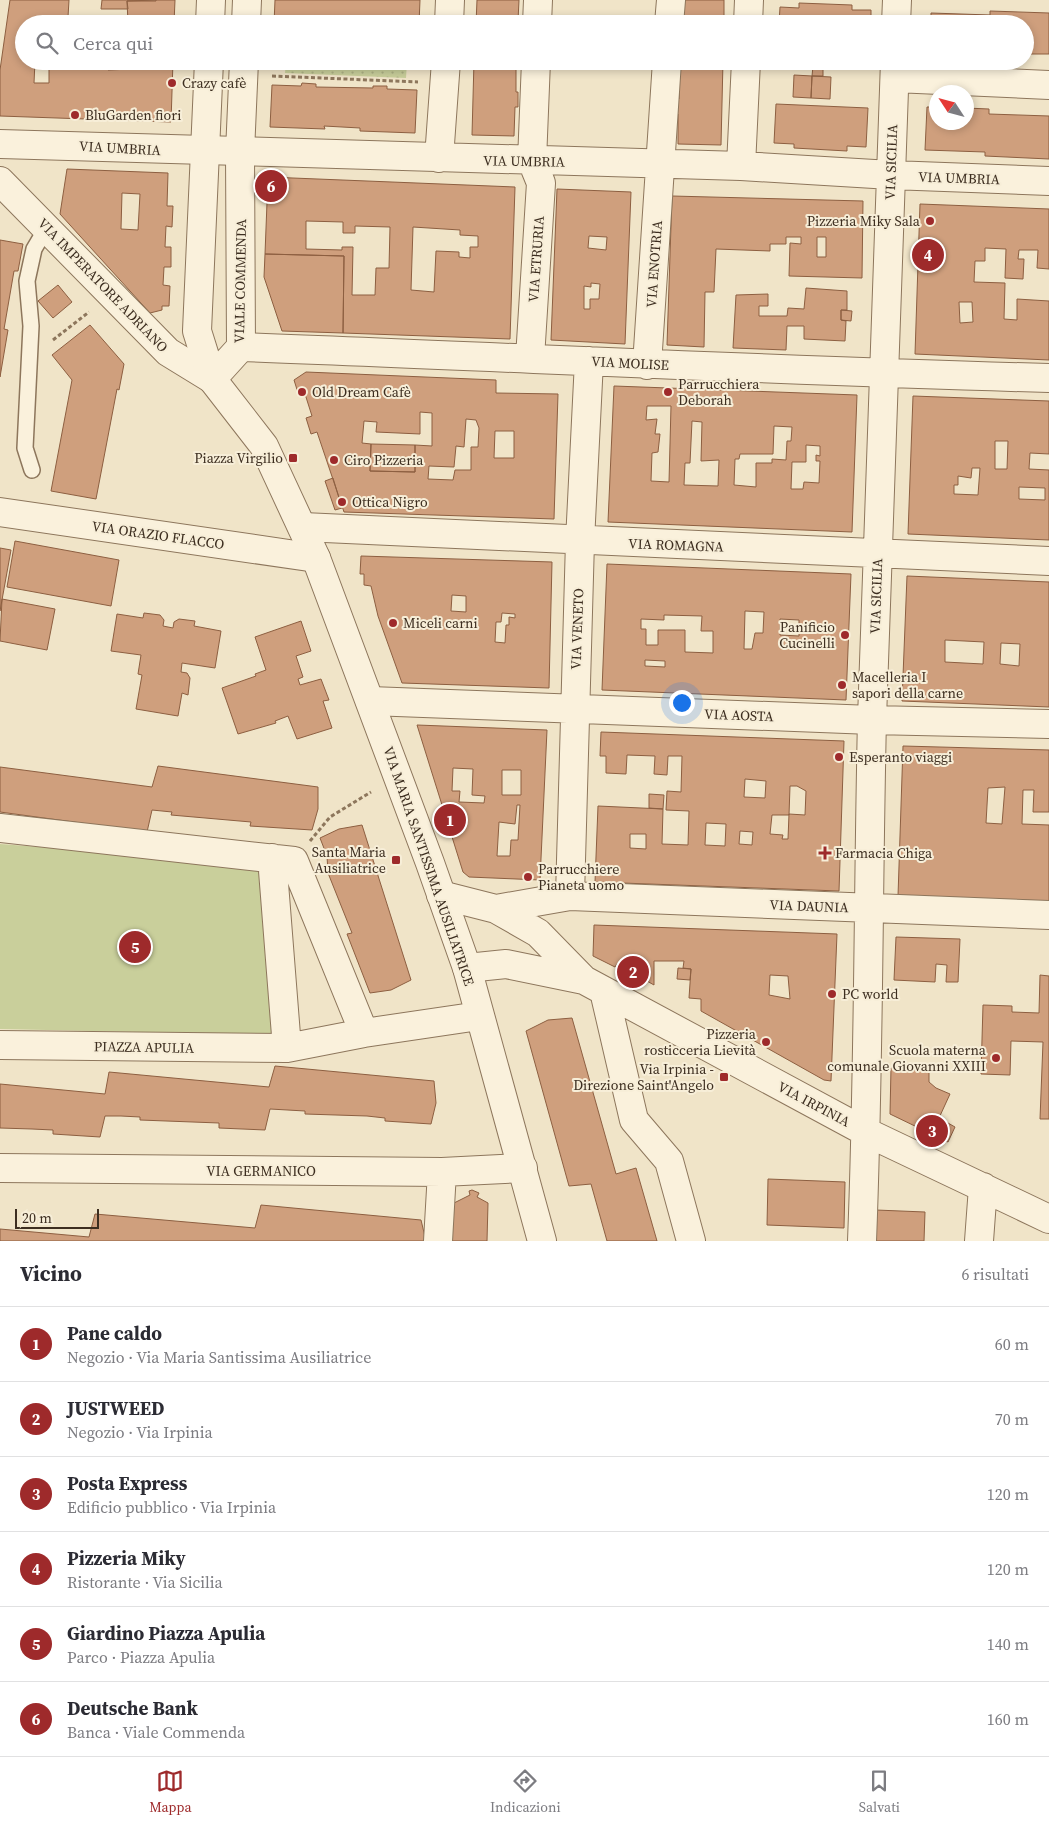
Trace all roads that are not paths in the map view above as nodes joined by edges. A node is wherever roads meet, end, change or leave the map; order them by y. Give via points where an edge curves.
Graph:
1 (211, 0) edge
2 (246, 0) edge
3 (450, 0) edge
4 (538, 0) edge
5 (671, 0) edge
6 (749, 0) edge
7 (897, 0) edge
8 (210, 15) edge
9 (246, 15) edge
10 (449, 15) edge
11 (538, 15) edge
12 (670, 15) edge
13 (748, 15) edge
14 (896, 15) edge
15 (208, 70) edge
16 (244, 70) edge
17 (445, 70) edge
18 (536, 70) edge
19 (666, 70) edge
20 (746, 70) edge
21 (895, 70) edge
22 (1049, 85) edge
23 (0, 144) edge
24 (204, 152) junction
25 (240, 152) junction
26 (440, 158) junction
27 (532, 161) junction
28 (661, 164) junction
29 (741, 166) junction
30 (890, 175) junction
31 (0, 181) edge
32 (1049, 181) edge
33 (47, 227) junction
34 (241, 347) junction
35 (530, 358) junction
36 (589, 361) junction
37 (647, 365) junction
38 (883, 374) junction
39 (1049, 378) edge
40 (212, 379) junction
41 (32, 470) dead end
42 (0, 512) edge
43 (303, 527) junction
44 (580, 541) junction
45 (878, 553) junction
46 (316, 558) junction
47 (1049, 561) edge
48 (370, 701) junction
49 (574, 708) junction
50 (872, 720) junction
51 (1049, 724) edge
52 (0, 828) edge
53 (283, 860) junction
54 (441, 896) junction
55 (570, 896) junction
56 (870, 908) junction
57 (496, 909) junction
58 (1049, 915) edge
59 (466, 968) junction
60 (594, 986) junction
61 (479, 1016) junction
62 (364, 1033) junction
63 (0, 1046) edge
64 (287, 1048) junction
65 (866, 1132) junction
66 (0, 1168) edge
67 (523, 1168) junction
68 (442, 1172) junction
69 (983, 1187) junction
70 (1049, 1219) edge
71 (438, 1241) edge
72 (542, 1241) edge
73 (691, 1241) edge
74 (862, 1241) edge
75 (979, 1241) edge

1 - 8 street
2 - 9 street
3 - 10 street
4 - 11 street
5 - 12 street
6 - 13 street
7 - 14 street
15 - 24 street
16 - 25 street, VIALE COMMENDA
17 - 26 street
18 - 27 street
19 - 28 street, VIA ENOTRIA
20 - 29 street
21 - 22 street
21 - 30 street, VIA SICILIA
23 - 24 street, VIA UMBRIA
24 - 25 street, VIA UMBRIA
24 - 40 street via 197,330
25 - 26 street, VIA UMBRIA
25 - 34 street, VIALE COMMENDA
26 - 27 street, VIA UMBRIA
27 - 28 street, VIA UMBRIA
27 - 35 street, VIA ETRURIA via 541,183
28 - 29 street, VIA UMBRIA
28 - 37 street, VIA ENOTRIA
29 - 30 street, VIA UMBRIA
30 - 32 street, VIA UMBRIA
30 - 38 street, VIA SICILIA
31 - 33 street, VIA IMPERATORE ADRIANO
33 - 40 street, VIA IMPERATORE ADRIANO via 168,352
33 - 41 lane via 34,249 27,281 31,326 25,448
34 - 35 street, VIA MOLISE
34 - 40 street, VIALE COMMENDA
35 - 36 street, VIA MOLISE
36 - 37 street, VIA MOLISE
36 - 44 street, VIA VENETO
37 - 38 street, VIA MOLISE
38 - 39 street, VIA MOLISE
38 - 45 street, VIA SICILIA
40 - 43 street via 264,446
42 - 46 street, VIA ORAZIO FLACCO
43 - 44 street, VIA ROMAGNA
43 - 46 street, VIA MARIA SANTISSIMA AUSILIATRICE
44 - 45 street, VIA ROMAGNA
44 - 49 street, VIA VENETO
45 - 47 street, VIA ROMAGNA
45 - 50 street, VIA SICILIA
46 - 48 street, VIA MARIA SANTISSIMA AUSILIATRICE
48 - 49 street, VIA AOSTA
48 - 54 street, VIA MARIA SANTISSIMA AUSILIATRICE
49 - 50 street, VIA AOSTA
49 - 55 street, VIA VENETO
50 - 51 street, VIA AOSTA
50 - 56 street, VIA SICILIA
52 - 53 street
53 - 62 street
53 - 64 street
54 - 57 street
54 - 59 street, VIA MARIA SANTISSIMA AUSILIATRICE
55 - 56 street, VIA DAUNIA
55 - 57 street, VIA DAUNIA
56 - 58 street, VIA DAUNIA
56 - 65 street, VIA SICILIA
57 - 60 street via 538,933
59 - 60 street via 506,964
59 - 61 street, VIA MARIA SANTISSIMA AUSILIATRICE
60 - 65 street, VIA IRPINIA
60 - 73 street via 634,1120 669,1161
61 - 62 street, PIAZZA APULIA
61 - 67 street, VIA MARIA SANTISSIMA AUSILIATRICE
62 - 64 street, PIAZZA APULIA
63 - 64 street, PIAZZA APULIA
65 - 69 street, VIA IRPINIA
65 - 74 street, VIA SICILIA
66 - 68 street, VIA GERMANICO
67 - 68 street, VIA GERMANICO
67 - 72 street, VIA MARIA SANTISSIMA AUSILIATRICE
68 - 71 street
69 - 70 street, VIA IRPINIA
69 - 75 street

